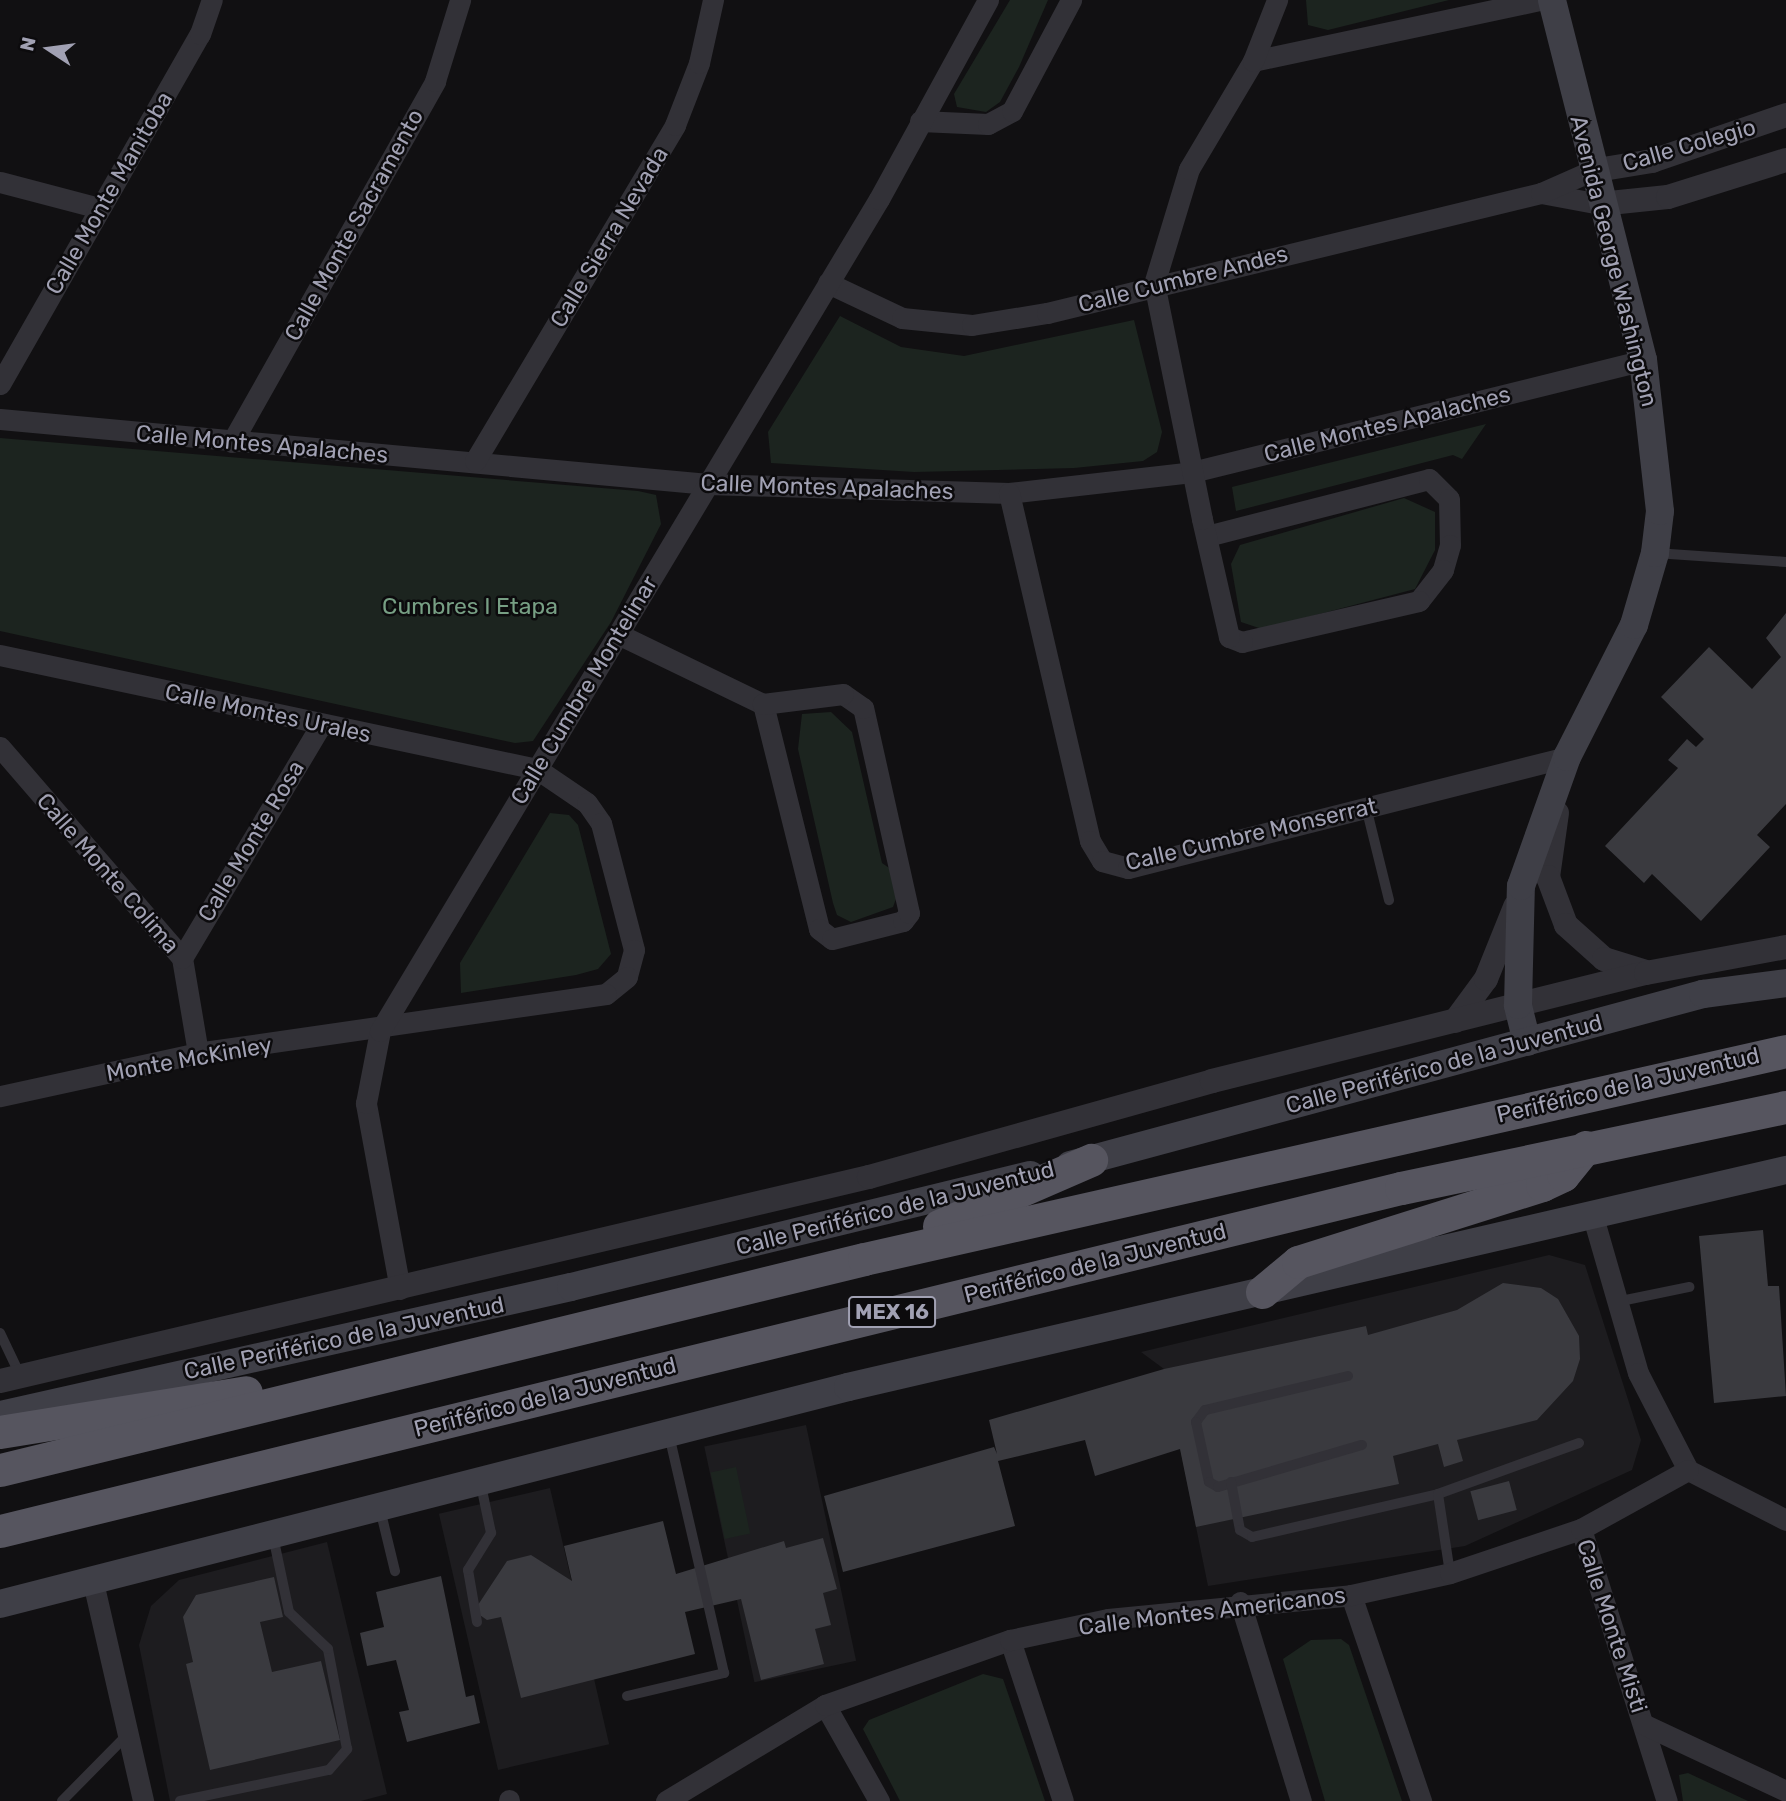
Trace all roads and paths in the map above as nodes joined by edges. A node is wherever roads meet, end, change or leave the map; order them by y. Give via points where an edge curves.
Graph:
1 (212, 0) edge
2 (460, 0) edge
3 (713, 0) edge
4 (988, 0) edge
5 (1071, 0) edge
6 (1277, 0) edge
7 (1540, 0) edge
8 (1552, 0) edge
9 (1253, 61) junction
10 (1786, 116) edge
11 (920, 121) junction
12 (1786, 160) edge
13 (1591, 171) junction
14 (0, 182) edge
15 (1541, 193) junction
16 (1600, 204) junction
17 (99, 208) junction
18 (828, 283) junction
19 (1154, 284) junction
20 (1643, 360) junction
21 (0, 384) edge
22 (0, 419) edge
23 (232, 442) junction
24 (475, 461) junction
25 (1192, 472) junction
26 (708, 484) junction
27 (1009, 493) junction
28 (1206, 536) junction
29 (1655, 553) junction
30 (1786, 562) edge
31 (618, 634) junction
32 (0, 655) edge
33 (763, 704) junction
34 (321, 725) junction
35 (0, 747) edge
36 (1567, 757) junction
37 (537, 768) junction
38 (1366, 807) junction
39 (1521, 886) junction
40 (1389, 900) dead end
41 (1786, 947) edge
42 (182, 958) junction
43 (1647, 972) junction
44 (1786, 983) edge
45 (1518, 1005) junction
46 (1455, 1021) junction
47 (380, 1031) junction
48 (1527, 1042) junction
49 (1786, 1051) edge
50 (198, 1053) junction
51 (0, 1096) edge
52 (1786, 1107) edge
53 (1586, 1147) junction
54 (1091, 1160) junction
55 (1786, 1170) edge
56 (1593, 1217) junction
57 (864, 1259) junction
58 (1689, 1287) dead end
59 (400, 1289) junction
60 (1262, 1292) junction
61 (1615, 1303) junction
62 (0, 1333) edge
63 (182, 1339) junction
64 (188, 1372) junction
65 (1348, 1376) dead end
66 (387, 1377) junction
67 (10, 1378) edge
68 (0, 1415) edge
69 (0, 1432) edge
70 (669, 1435) junction
71 (1579, 1443) dead end
72 (1362, 1445) dead end
73 (0, 1470) edge
74 (1688, 1470) junction
75 (1231, 1482) junction
76 (481, 1485) junction
77 (1438, 1494) junction
78 (380, 1509) junction
79 (1786, 1520) edge
80 (1581, 1529) junction
81 (0, 1531) edge
82 (273, 1536) junction
83 (395, 1571) dead end
84 (1450, 1573) junction
85 (93, 1582) junction
86 (1351, 1595) junction
87 (1240, 1602) junction
88 (0, 1604) edge
89 (477, 1622) dead end
90 (1010, 1640) junction
91 (627, 1696) dead end
92 (825, 1705) junction
93 (1643, 1724) junction
94 (128, 1734) junction
95 (1786, 1791) edge
96 (62, 1801) edge
97 (143, 1801) edge
98 (180, 1801) edge
99 (666, 1801) edge
100 (879, 1801) edge
101 (1063, 1801) edge
102 (1301, 1801) edge
103 (1420, 1801) edge
104 (1667, 1801) edge

1 - 17 street, Calle Monte Manitoba via 200,34
2 - 23 street, Calle Monte Sacramento via 435,81
3 - 24 street, Calle Sierra Nevada via 699,63 675,125
4 - 11 street, Calle Cumbre Montelinar
5 - 11 street via 1012,111 988,124
6 - 9 street
7 - 9 street
8 - 13 main road, Avenida George Washington
9 - 19 street via 1189,169
10 - 13 street, Calle Colegio via 1652,161
11 - 18 street, Calle Cumbre Montelinar
12 - 16 street, Calle Colegio via 1668,197
13 - 15 street, Calle Cumbre Andes
13 - 16 main road, Avenida George Washington
14 - 17 street
15 - 16 street, Calle Cumbre Andes
15 - 19 street, Calle Cumbre Andes
16 - 20 main road, Avenida George Washington
17 - 21 street, Calle Monte Manitoba
18 - 19 street, Calle Cumbre Andes via 902,318 937,326 1047,313
18 - 26 street, Calle Cumbre Montelinar
19 - 25 street
20 - 25 street, Calle Montes Apalaches
20 - 29 main road, Avenida George Washington via 1660,475
22 - 23 street, Calle Montes Apalaches
23 - 24 street, Calle Montes Apalaches
24 - 26 street, Calle Montes Apalaches
25 - 27 street, Calle Montes Apalaches
25 - 28 street
26 - 27 street, Calle Montes Apalaches
26 - 31 street, Calle Cumbre Montelinar
27 - 38 street, Calle Cumbre Monserrat via 1090,841 1102,861 1128,868
28 - 28 street via 1229,637 1242,642 1419,601 1443,570 1452,528 1449,499 1429,479
29 - 30 lane
29 - 36 main road, Avenida George Washington via 1634,625
31 - 33 street
31 - 37 street, Calle Cumbre Montelinar
32 - 34 street, Calle Montes Urales
33 - 33 street via 819,929 832,939 903,921 909,913 863,708 842,694
34 - 37 street, Calle Montes Urales
34 - 42 street, Calle Monte Rosa
35 - 42 street, Calle Monte Colima
36 - 38 street, Calle Cumbre Monserrat
36 - 39 main road, Avenida George Washington
36 - 43 street via 1549,852 1554,901 1581,943 1604,959
37 - 47 street, Calle Cumbre Montelinar
37 - 47 street, Monte McKinley via 587,803 601,822 634,950 627,977 607,994
38 - 40 lane
39 - 45 main road, Avenida George Washington
39 - 46 street via 1499,954
41 - 43 street
42 - 50 street, Calle Monte Colima
43 - 45 street
44 - 48 main road, Calle Periférico de la Juventud via 1703,994
45 - 46 street
45 - 48 main road, Avenida George Washington
46 - 59 street via 869,1177
47 - 50 street, Monte McKinley
47 - 59 street, Calle Cumbre Montelinar via 366,1104
48 - 54 main road, Calle Periférico de la Juventud
49 - 57 highway, Periférico de la Juventud / MEX 16
50 - 51 street, Monte McKinley
52 - 53 highway, Periférico de la Juventud / MEX 16
53 - 60 highway via 1552,1180 1298,1262
53 - 81 highway, Periférico de la Juventud / MEX 16
54 - 57 highway
54 - 64 main road, Calle Periférico de la Juventud via 571,1287
55 - 56 main road
56 - 60 main road
56 - 61 street
57 - 66 highway, Periférico de la Juventud / MEX 16
58 - 61 lane
59 - 63 street
60 - 70 main road
61 - 74 street via 1638,1373
62 - 67 lane
63 - 64 street
63 - 67 street
64 - 68 main road, Calle Periférico de la Juventud
65 - 75 lane via 1200,1413 1196,1422 1209,1482
66 - 69 highway via 193,1398
66 - 73 highway, Periférico de la Juventud / MEX 16
70 - 76 main road
70 - 91 lane via 724,1673
71 - 77 lane
72 - 75 lane
74 - 79 street
74 - 80 street, Calle Montes Americanos
75 - 77 lane via 1240,1530 1252,1537
76 - 78 main road
76 - 89 lane via 491,1533 468,1570
77 - 84 lane
78 - 82 main road
78 - 83 lane
80 - 84 street, Calle Montes Americanos
80 - 93 street, Calle Monte Misti
82 - 85 main road
82 - 98 lane via 289,1612 328,1649 347,1749 329,1770
84 - 86 street, Calle Montes Americanos
85 - 88 main road
85 - 94 street
86 - 87 street, Calle Montes Americanos
86 - 103 street
87 - 90 street, Calle Montes Americanos via 1108,1619
87 - 102 street
90 - 92 street, Calle Montes Americanos
90 - 101 street
92 - 99 street, Calle Montes Americanos
92 - 100 street
93 - 95 street, Calle Monte Misti
93 - 104 street, Calle Monte Misti
94 - 96 lane
94 - 97 street

